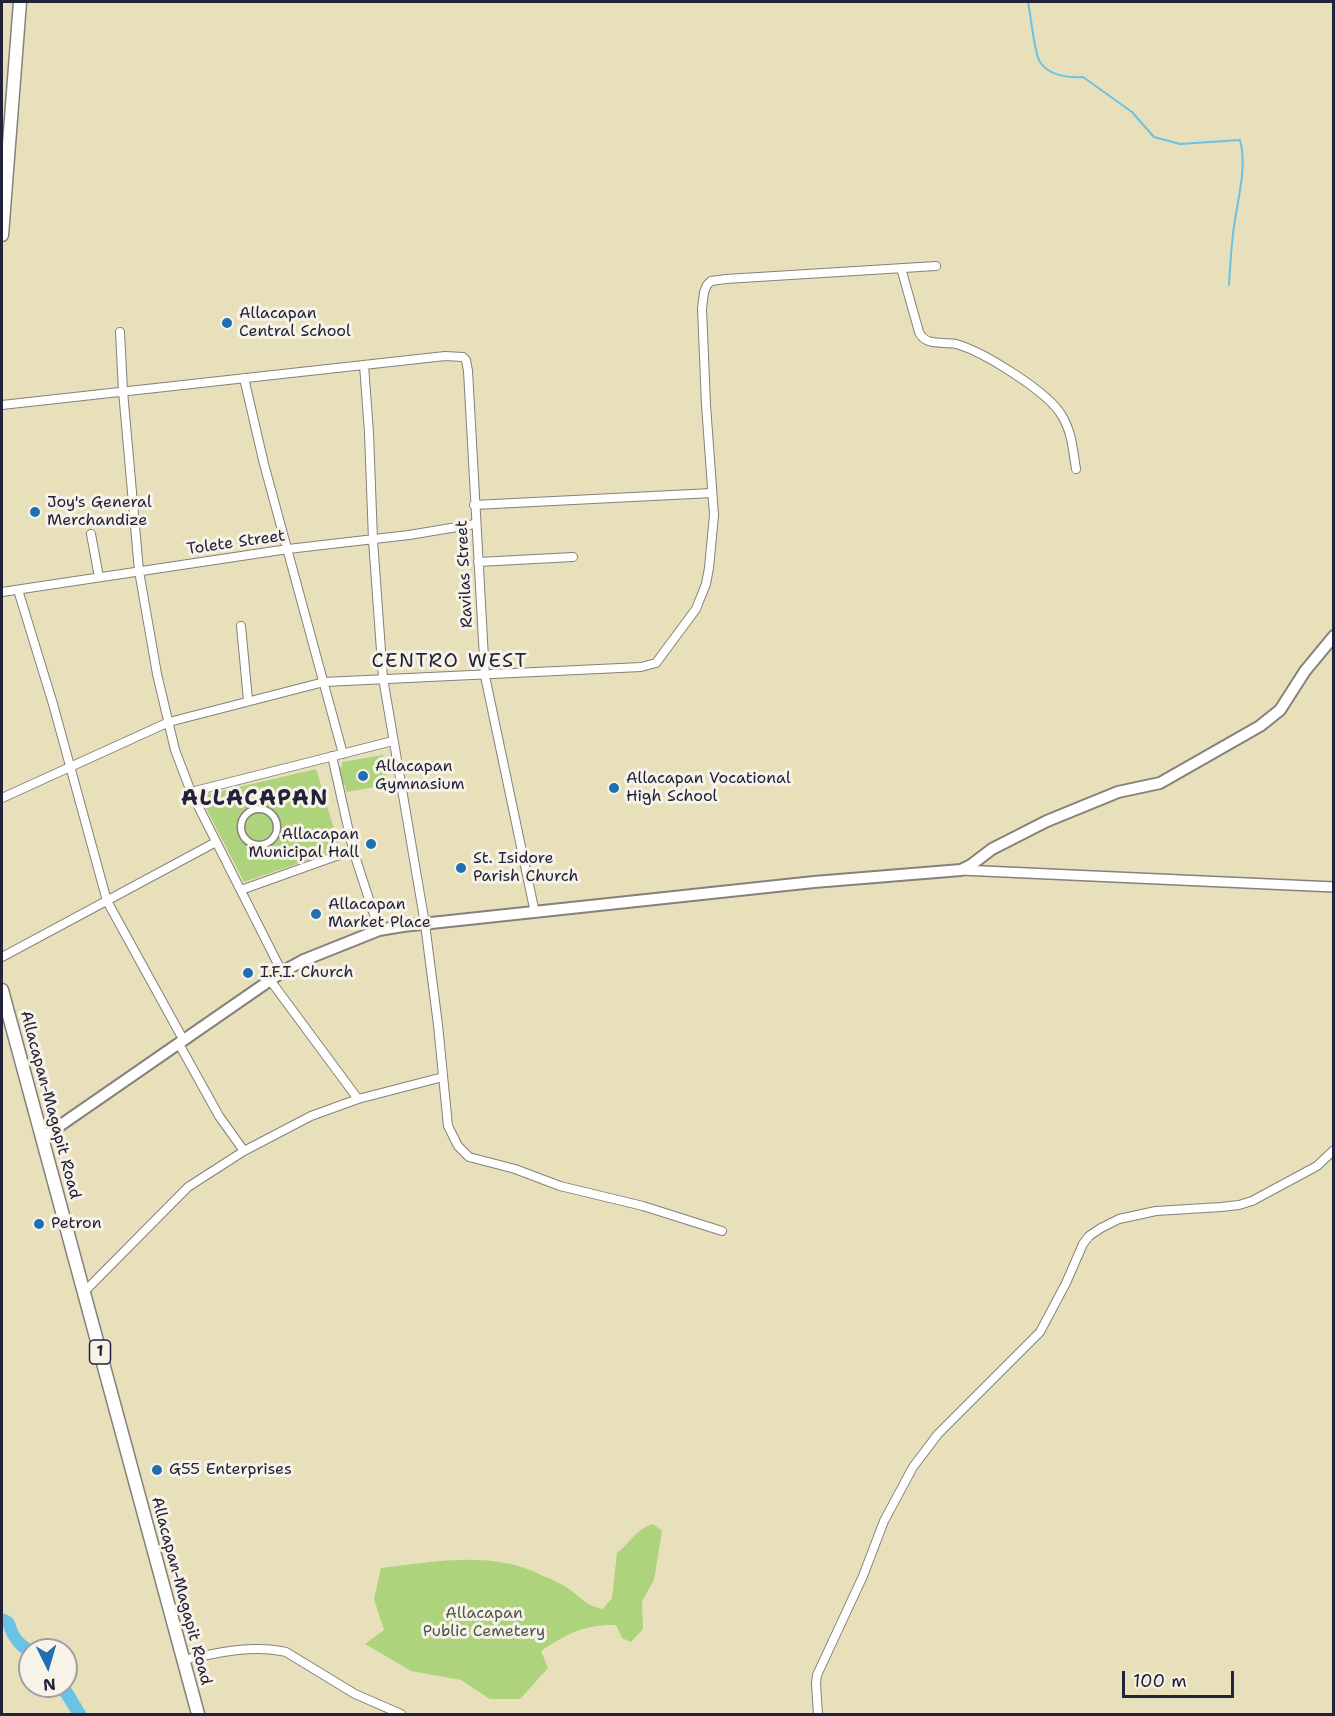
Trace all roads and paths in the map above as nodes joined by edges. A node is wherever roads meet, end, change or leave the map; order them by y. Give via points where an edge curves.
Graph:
1 (20, 2) edge
2 (2, 235) edge
3 (936, 266) dead end
4 (900, 268) junction
5 (120, 333) dead end
6 (364, 365) junction
7 (244, 378) junction
8 (123, 391) junction
9 (2, 405) edge
10 (1076, 470) dead end
11 (712, 494) junction
12 (474, 505) junction
13 (475, 524) junction
14 (91, 534) dead end
15 (373, 540) junction
16 (288, 549) junction
17 (573, 557) dead end
18 (478, 562) junction
19 (139, 572) junction
20 (99, 577) junction
21 (18, 590) junction
22 (2, 592) edge
23 (241, 627) dead end
24 (1334, 636) edge
25 (484, 676) junction
26 (383, 678) junction
27 (324, 682) junction
28 (248, 700) junction
29 (169, 722) junction
30 (393, 741) junction
31 (343, 754) junction
32 (332, 756) junction
33 (70, 767) junction
34 (191, 792) junction
35 (2, 798) edge
36 (277, 829) joint
37 (216, 842) junction
38 (353, 850) junction
39 (961, 870) junction
40 (1334, 887) edge
41 (241, 890) junction
42 (107, 901) junction
43 (535, 913) junction
44 (425, 924) junction
45 (379, 930) junction
46 (2, 957) edge
47 (282, 972) junction
48 (270, 980) junction
49 (2, 990) edge
50 (181, 1042) junction
51 (443, 1077) junction
52 (358, 1099) junction
53 (42, 1138) junction
54 (1334, 1150) edge
55 (244, 1151) junction
56 (722, 1231) dead end
57 (84, 1292) junction
58 (183, 1660) junction
59 (198, 1714) edge
60 (401, 1714) edge
61 (818, 1714) edge

1 - 2 highway
3 - 4 street
4 - 10 street via 923,339 965,347 1035,388 1062,415
4 - 11 street via 726,279 707,285 702,309
5 - 8 street
6 - 7 street
6 - 12 street, Ravilas Street via 462,357 468,365
6 - 15 street
7 - 8 street
7 - 16 street
8 - 9 street
8 - 19 street
11 - 12 street
11 - 25 street via 714,515 706,584 696,609 656,663
12 - 13 street, Ravilas Street
13 - 15 street, Tolete Street
13 - 18 street, Ravilas Street
14 - 20 street
15 - 16 street, Tolete Street
15 - 26 street
16 - 19 street, Tolete Street
16 - 27 street
17 - 18 street
18 - 25 street, Ravilas Street
19 - 20 street, Tolete Street
19 - 29 street
20 - 21 street, Tolete Street
21 - 22 street, Tolete Street
21 - 33 street
23 - 28 street
24 - 39 main road via 1280,710 1260,726 1160,783 1118,792 1047,820
25 - 26 street
25 - 43 street, Ravilas Street
26 - 27 street
26 - 30 street
27 - 28 street
27 - 31 street
28 - 29 street
29 - 33 street
29 - 34 street
30 - 31 street
30 - 44 street
31 - 32 street
32 - 34 street
32 - 38 street
33 - 35 street
33 - 42 street
34 - 37 street
36 - 36 street via 269,842 256,845 245,839 240,827 246,814 260,809 273,816
37 - 41 street
37 - 42 street
38 - 41 street
38 - 45 street
39 - 40 street
39 - 43 main road
41 - 47 street
42 - 46 street
42 - 50 street
43 - 44 main road
44 - 45 main road
44 - 51 street
45 - 47 main road
47 - 48 main road
48 - 50 main road
48 - 52 street
49 - 53 highway, Allacapan-Magapit Road / 1
50 - 53 main road
50 - 55 street via 219,1116
51 - 52 street
51 - 56 street via 448,1126 469,1157
52 - 55 street via 292,1124
53 - 57 highway, Allacapan-Magapit Road / 1
54 - 61 street via 1317,1166 1252,1201 1156,1211 1119,1219 1089,1236 1040,1332 938,1434 913,1467 884,1521 817,1675
55 - 57 street via 188,1187
57 - 58 highway, Allacapan-Magapit Road / 1
58 - 59 highway, Allacapan-Magapit Road / 1
58 - 60 street via 219,1652 274,1649 286,1652 355,1694

